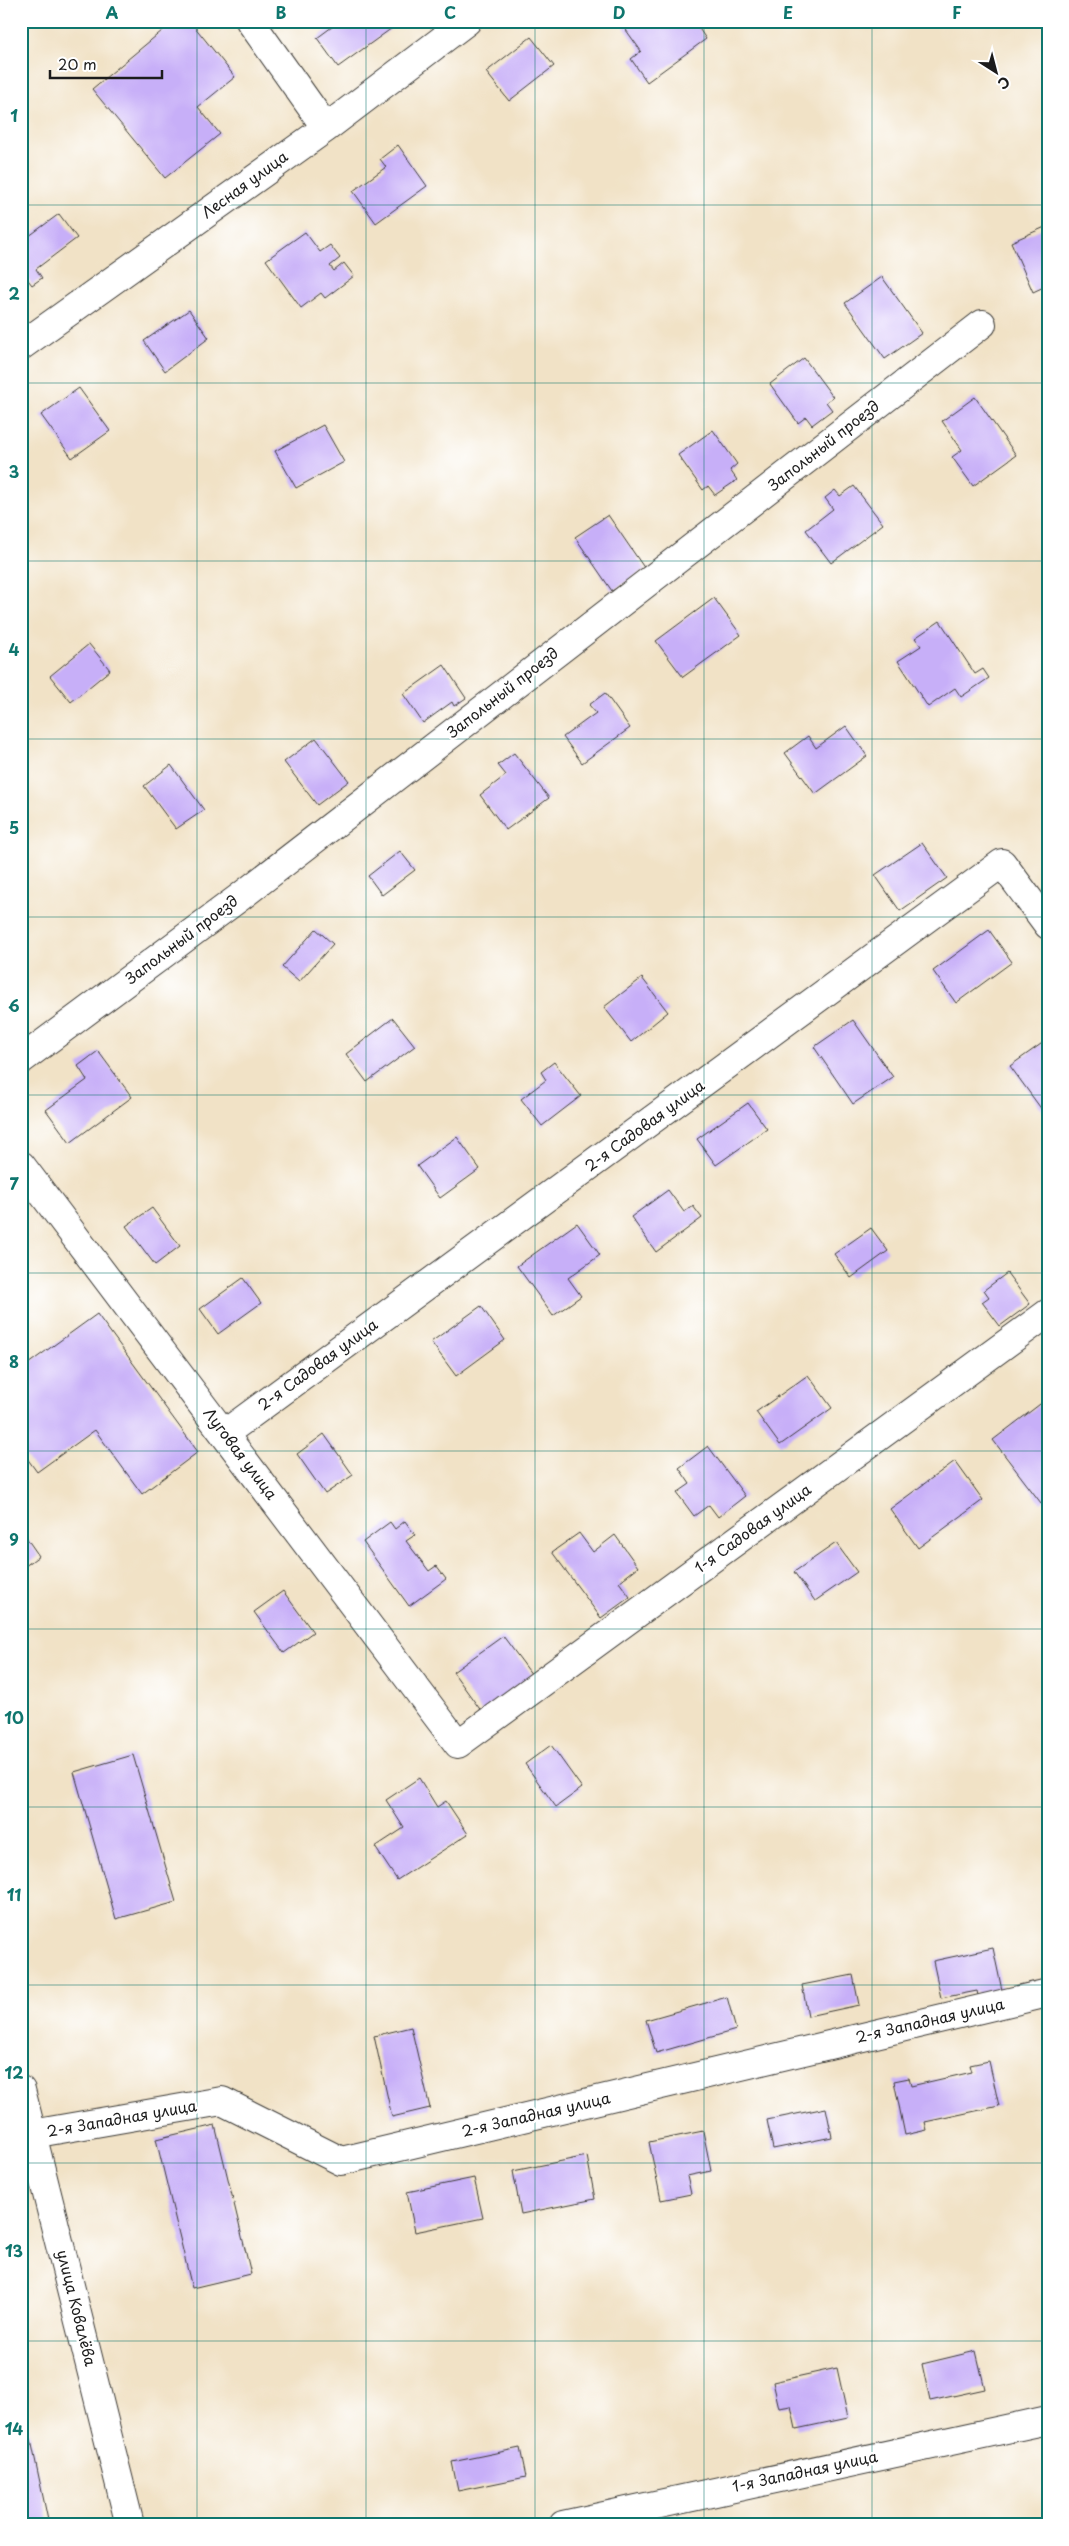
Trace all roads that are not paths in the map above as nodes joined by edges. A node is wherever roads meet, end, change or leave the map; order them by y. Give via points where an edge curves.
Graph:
1 (250, 21) edge
2 (467, 21) edge
3 (326, 128) junction
4 (982, 324) dead end
5 (21, 346) edge
6 (1048, 926) edge
7 (21, 1060) edge
8 (21, 1165) edge
9 (1048, 1313) edge
10 (224, 1434) junction
11 (458, 1744) joint
12 (1048, 1993) edge
13 (21, 2090) edge
14 (32, 2134) junction
15 (1048, 2420) edge
16 (130, 2525) edge
17 (563, 2525) edge

1 - 3 street
2 - 3 street, Лесная улица
3 - 5 street, Лесная улица
4 - 7 street, Запольный проезд via 240,897
6 - 10 street, 2-я Садовая улица via 1002,863
8 - 10 street, Луговая улица
9 - 11 street, 1-я Садовая улица
10 - 11 street, Луговая улица
12 - 14 street, 2-я Западная улица via 341,2161 222,2102
13 - 14 street, улица Ковалёва
14 - 16 street, улица Ковалёва
15 - 17 street, 1-я Западная улица

